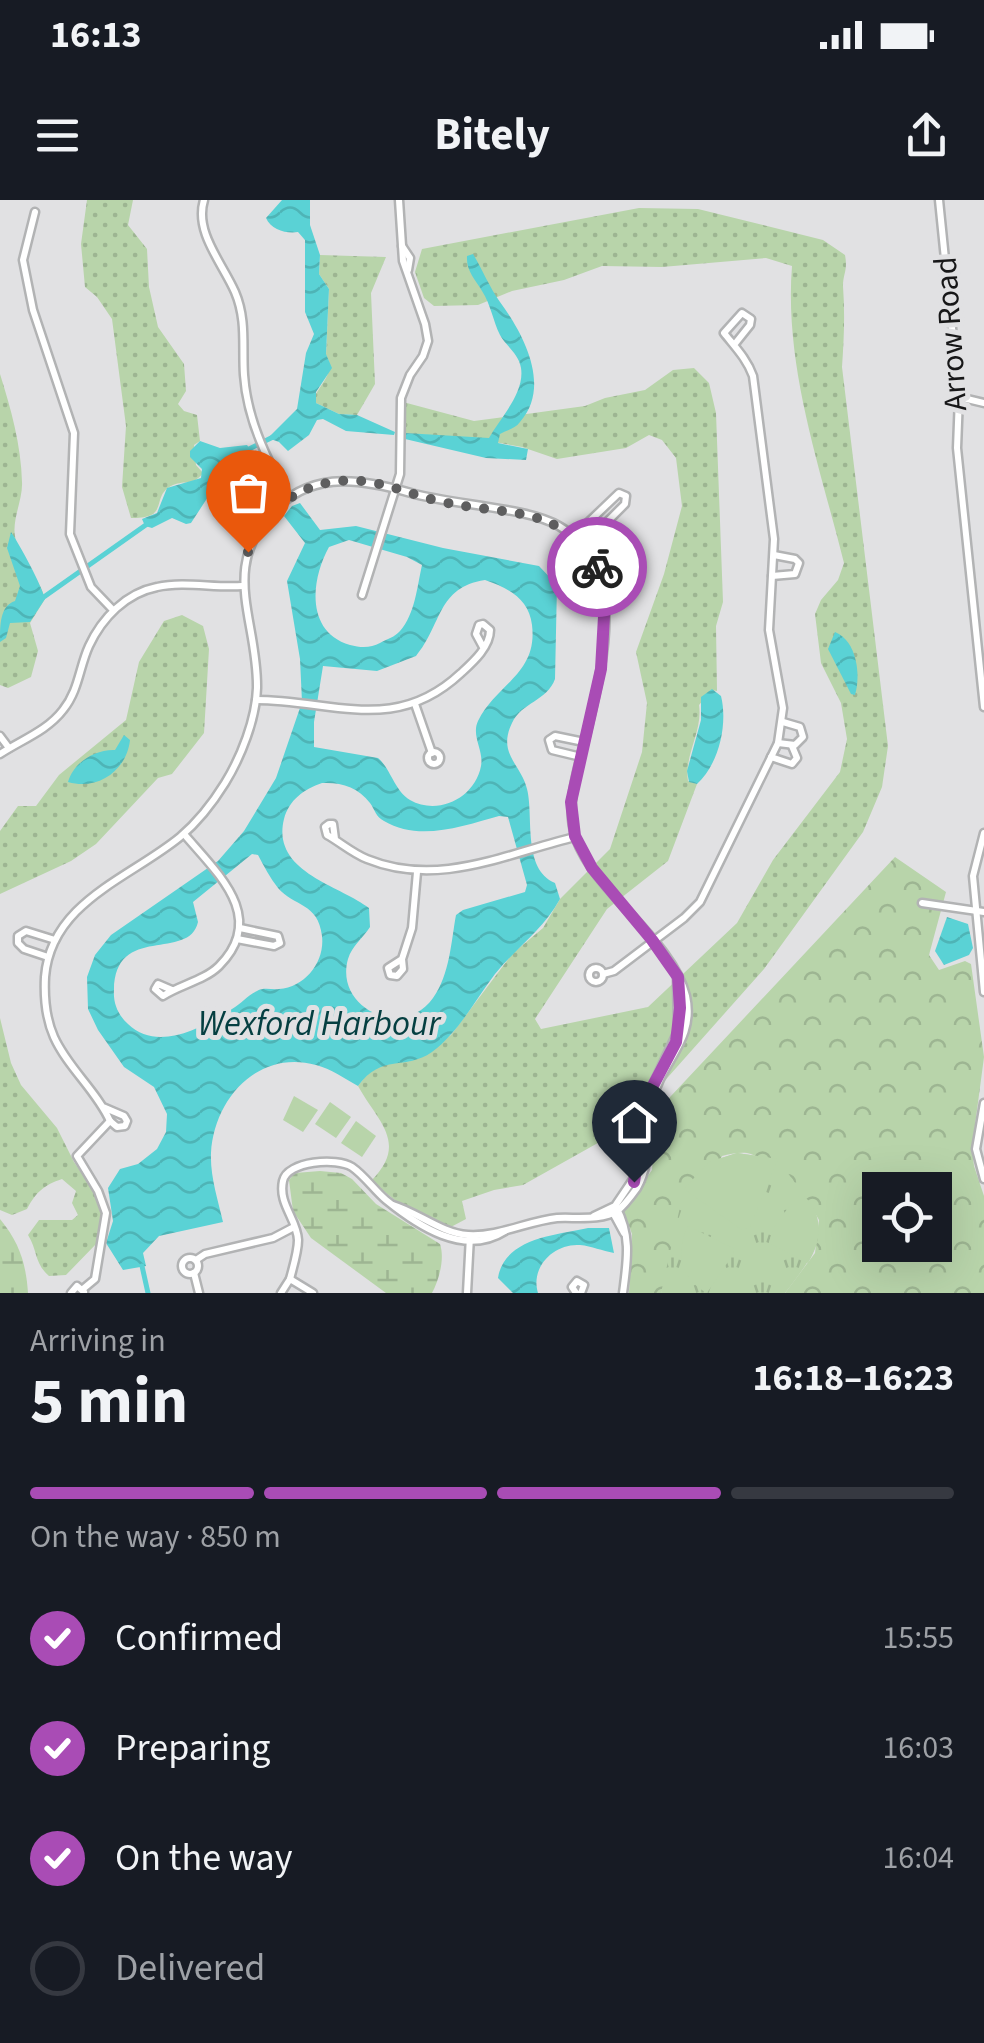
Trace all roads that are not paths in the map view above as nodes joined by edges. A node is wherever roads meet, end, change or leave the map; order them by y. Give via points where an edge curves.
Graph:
1 (204, 200) edge
2 (399, 200) edge
3 (939, 200) edge
4 (35, 212) dead end
5 (734, 345) junction
6 (958, 396) junction
7 (984, 403) edge
8 (395, 489) junction
9 (289, 497) junction
10 (574, 536) junction
11 (584, 545) junction
12 (774, 555) junction
13 (772, 576) junction
14 (242, 586) junction
15 (362, 595) dead end
16 (113, 610) junction
17 (483, 647) dead end
18 (256, 700) junction
19 (415, 704) junction
20 (984, 707) edge
21 (782, 722) junction
22 (0, 736) edge
23 (584, 742) junction
24 (778, 742) junction
25 (791, 745) junction
26 (8, 748) junction
27 (432, 753) dead end
28 (0, 754) edge
29 (771, 756) junction
30 (581, 757) junction
31 (984, 833) edge
32 (184, 834) junction
33 (575, 836) junction
34 (335, 838) dead end
35 (417, 872) junction
36 (922, 903) dead end
37 (980, 912) edge
38 (240, 928) junction
39 (237, 939) junction
40 (55, 940) junction
41 (652, 940) junction
42 (48, 957) junction
43 (402, 959) dead end
44 (602, 974) dead end
45 (172, 990) dead end
46 (984, 992) edge
47 (984, 1104) edge
48 (103, 1107) junction
49 (110, 1121) junction
50 (984, 1180) edge
51 (614, 1209) junction
52 (294, 1228) junction
53 (470, 1238) junction
54 (196, 1260) junction
55 (194, 1273) junction
56 (290, 1278) junction
57 (84, 1291) edge
58 (71, 1293) edge
59 (199, 1293) edge
60 (281, 1293) edge
61 (313, 1293) edge
62 (467, 1293) edge
63 (623, 1293) edge

1 - 9 street via 204,232 244,323 247,400 264,453
2 - 8 street via 407,271 428,341 401,398
3 - 6 street, Arrow Road
4 - 16 street via 23,260 32,310 74,433 70,534 88,580
5 - 5 street via 750,325 742,313 724,333
5 - 12 street via 753,376
6 - 7 street
6 - 20 street, Arrow Road via 957,448
8 - 9 street via 335,480
8 - 10 street via 538,517
8 - 15 street
9 - 14 street via 254,538
10 - 11 street
10 - 11 street via 619,492 626,496
11 - 23 street via 605,599 601,669
12 - 13 street
12 - 13 street via 799,563 795,574
13 - 21 street via 769,630
14 - 16 street via 156,587
14 - 18 street
16 - 26 street via 88,647 81,680 63,711
17 - 19 street via 450,684
18 - 19 street via 358,712
18 - 32 street via 234,768
19 - 27 street
21 - 24 street
21 - 25 street via 803,732
22 - 26 street
23 - 30 street
23 - 30 street via 549,740 552,750
24 - 25 street
24 - 29 street
25 - 29 street via 797,758 792,764
26 - 28 street
29 - 41 street via 700,902
30 - 33 street via 571,802
31 - 37 street via 974,864
32 - 38 street via 224,884
32 - 40 street via 95,894
33 - 35 street via 456,870
33 - 41 street via 592,868
34 - 35 street via 369,860
35 - 43 street
36 - 37 street
37 - 46 street
38 - 39 street
38 - 39 street via 278,936 280,943
39 - 45 street via 216,969
40 - 42 street
40 - 42 street via 22,932 18,940
41 - 44 street
41 - 51 street via 678,977 678,1032 650,1086 644,1172
42 - 48 street via 45,1000 53,1035
47 - 50 street via 976,1149
48 - 49 street
48 - 49 street via 127,1121 120,1127
49 - 57 street via 77,1156 106,1214 95,1279
51 - 53 street
51 - 63 street via 628,1240
52 - 53 street via 285,1208 285,1174 330,1162 345,1164 393,1205
52 - 54 street
52 - 56 street via 298,1242
53 - 62 street
54 - 55 street
54 - 55 street via 182,1266
55 - 59 street
56 - 60 street
56 - 61 street
57 - 58 street via 75,1287

